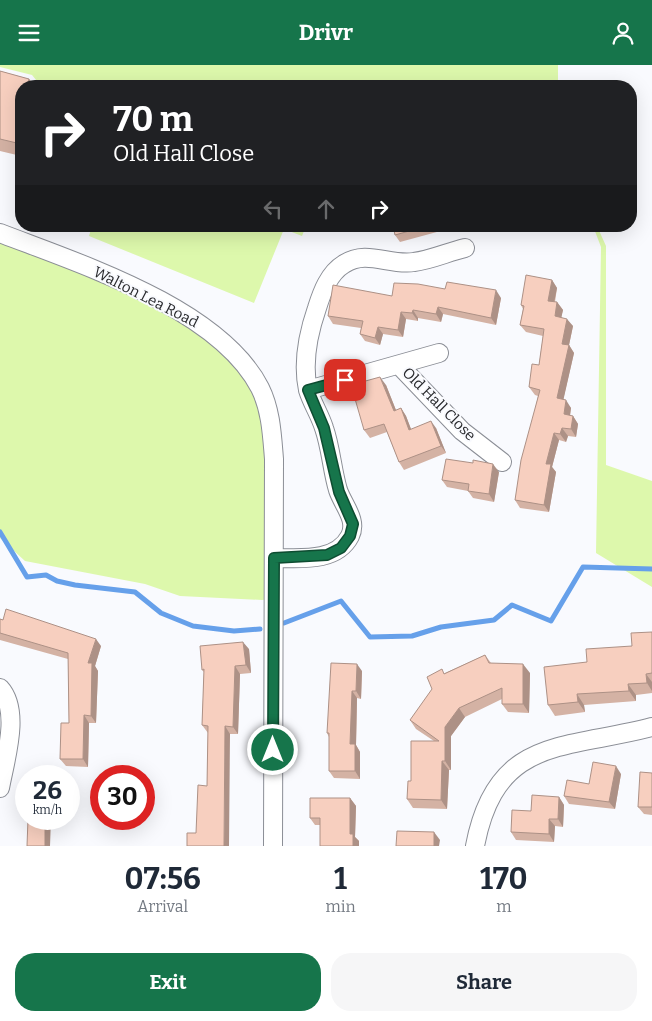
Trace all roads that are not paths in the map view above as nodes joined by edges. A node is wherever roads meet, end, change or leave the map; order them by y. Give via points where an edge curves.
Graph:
1 (0, 233) edge
2 (465, 248) dead end
3 (438, 353) dead end
4 (399, 365) junction
5 (308, 390) junction
6 (502, 462) dead end
7 (274, 558) junction
8 (0, 688) edge
9 (652, 727) edge
10 (0, 788) edge
11 (273, 846) edge
12 (475, 846) edge

1 - 7 street, Walton Lea Road via 89,267 150,296 207,328 241,360 260,388 269,415 274,459
2 - 5 street via 413,263 358,258 335,271 320,298 308,336 305,367
3 - 4 street, Old Hall Close
4 - 5 street, Old Hall Close
4 - 6 street, Old Hall Close via 462,431
5 - 7 street via 324,428 339,492 353,524 350,536 341,548 327,555
7 - 11 street, Walton Lea Road
8 - 10 street via 7,697 11,717
9 - 12 street via 573,742 525,760 504,778 495,791

